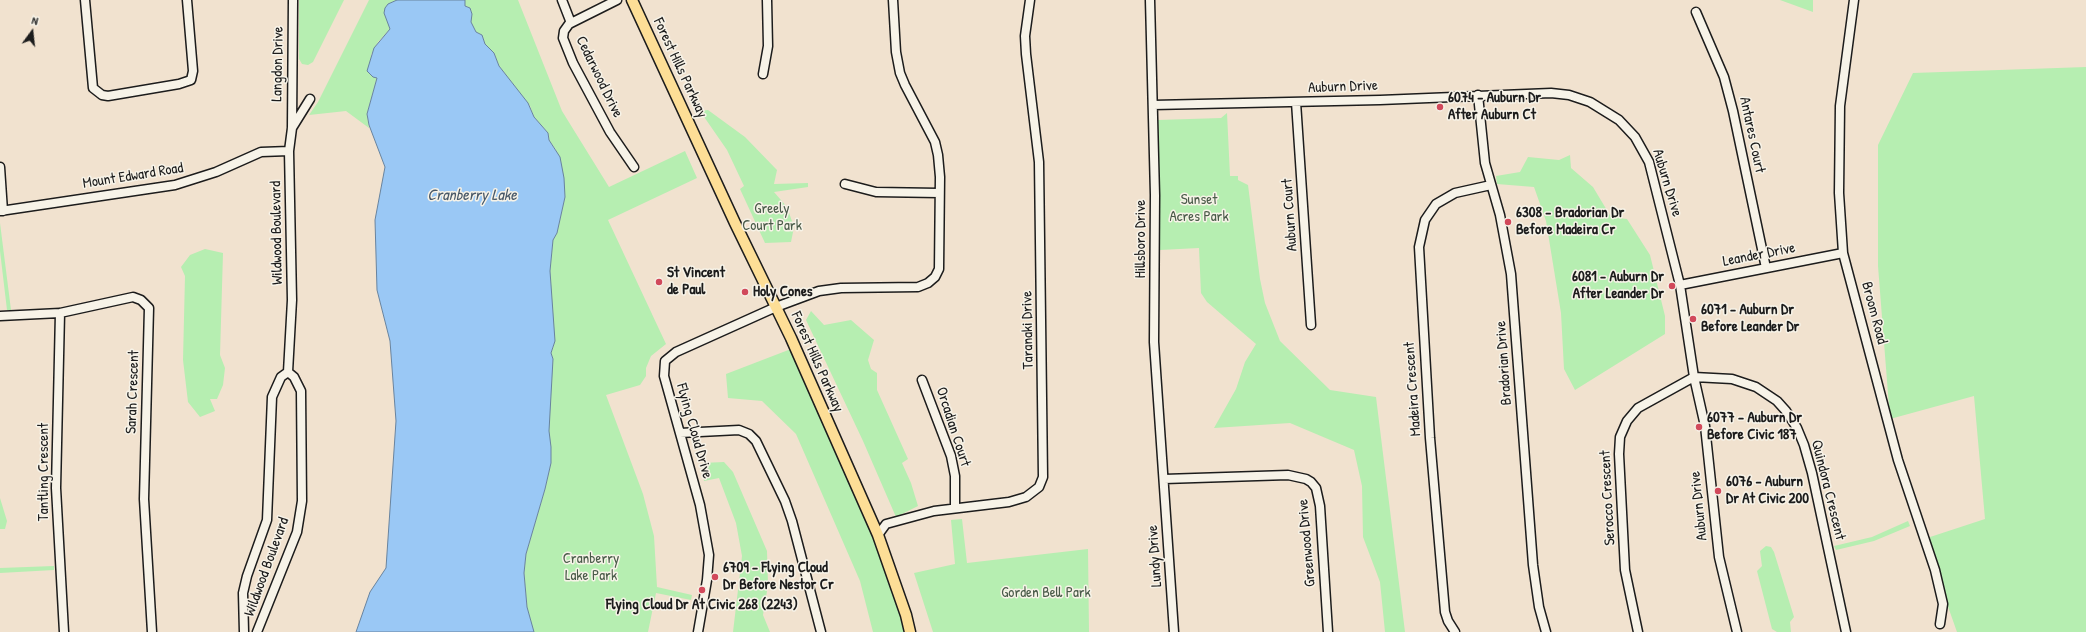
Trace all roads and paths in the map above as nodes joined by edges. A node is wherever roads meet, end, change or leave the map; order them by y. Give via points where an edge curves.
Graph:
1 (85, 0) edge
2 (187, 0) edge
3 (293, 0) edge
4 (562, 0) edge
5 (617, 0) edge
6 (632, 0) edge
7 (767, 0) edge
8 (893, 0) edge
9 (1030, 0) edge
10 (1150, 0) edge
11 (1854, 0) edge
12 (1696, 12) dead end
13 (571, 23) junction
14 (763, 74) dead end
15 (1478, 95) junction
16 (310, 99) dead end
17 (1296, 102) junction
18 (1153, 105) junction
19 (292, 128) junction
20 (290, 151) junction
21 (0, 167) edge
22 (634, 167) dead end
23 (845, 184) dead end
24 (1491, 185) junction
25 (939, 193) junction
26 (1, 211) edge
27 (1843, 253) junction
28 (1766, 268) junction
29 (1680, 285) junction
30 (776, 307) junction
31 (60, 313) junction
32 (0, 316) edge
33 (1311, 325) dead end
34 (288, 372) junction
35 (1694, 377) junction
36 (922, 380) dead end
37 (680, 433) junction
38 (1164, 479) junction
39 (955, 508) junction
40 (878, 535) junction
41 (1940, 624) dead end
42 (64, 632) edge
43 (152, 632) edge
44 (244, 632) edge
45 (257, 632) edge
46 (698, 632) edge
47 (821, 632) edge
48 (910, 632) edge
49 (1174, 632) edge
50 (1328, 632) edge
51 (1455, 632) edge
52 (1546, 632) edge
53 (1638, 632) edge
54 (1737, 632) edge
55 (1846, 632) edge

1 - 2 street via 93,88 108,96 191,80 193,71
3 - 19 street, Langdon Drive
4 - 13 street
5 - 13 street, Cedarwood Drive
6 - 30 main road, Forest Hills Parkway
7 - 14 street via 768,46
8 - 25 street via 900,73 935,142 939,164
9 - 39 street, Taranaki Drive via 1025,36 1039,162 1043,477 1039,487 1026,497 1009,502
10 - 18 street, Hillsboro Drive
11 - 27 street, Broom Road via 1839,134
12 - 28 street, Antares Court via 1724,77
13 - 22 street, Cedarwood Drive via 563,35 574,63 610,132
15 - 17 street, Auburn Drive
15 - 24 street, Bradorian Drive via 1481,135
15 - 29 street, Auburn Drive via 1568,95 1596,104 1624,124 1649,162
16 - 19 street, Wildwood Boulevard
17 - 18 street, Auburn Drive
17 - 33 street, Auburn Court
18 - 38 street, Hillsboro Drive via 1154,342
19 - 20 street, Wildwood Boulevard
20 - 26 street, Mount Edward Road via 262,152 216,172 176,185
20 - 34 street, Wildwood Boulevard via 292,300
21 - 26 street
23 - 25 street via 876,192
24 - 51 street, Madeira Crescent via 1455,193 1441,201 1425,220 1419,247 1430,438 1444,605 1448,622
24 - 52 street, Bradorian Drive via 1504,230 1512,274 1533,565
25 - 30 street via 940,265 938,273 928,283 918,287 828,289
27 - 28 street, Leander Drive
27 - 41 street, Broom Road via 1898,460 1943,604
28 - 29 street, Leander Drive
29 - 35 street, Auburn Drive
30 - 37 street, Flying Cloud Drive via 676,352 665,361 664,376
30 - 40 main road, Forest Hills Parkway
31 - 32 street, Sarah Crescent
31 - 42 street, Tantling Crescent via 56,488
31 - 43 street, Sarah Crescent via 133,297 141,300 149,308 144,499
34 - 44 street, Wildwood Boulevard via 279,381 272,396 270,499 267,520 244,587
34 - 45 street, Wildwood Boulevard via 294,377 300,391 302,501 297,532
35 - 53 street, Serocco Crescent via 1638,408 1627,421 1620,437 1625,570
35 - 54 street, Auburn Drive via 1705,426 1719,557
35 - 55 street, Quindora Crescent via 1732,379 1761,390 1776,400 1797,428 1812,474
36 - 39 street, Orcadian Court via 951,456 955,476
37 - 46 street, Flying Cloud Drive via 704,524 709,556
37 - 47 street via 735,430 746,432 754,438 792,521
38 - 49 street, Lundy Drive
38 - 50 street, Greenwood Drive via 1288,475 1311,482 1316,488 1320,506
39 - 40 street, Taranaki Drive via 886,524
40 - 48 main road, Forest Hills Parkway

